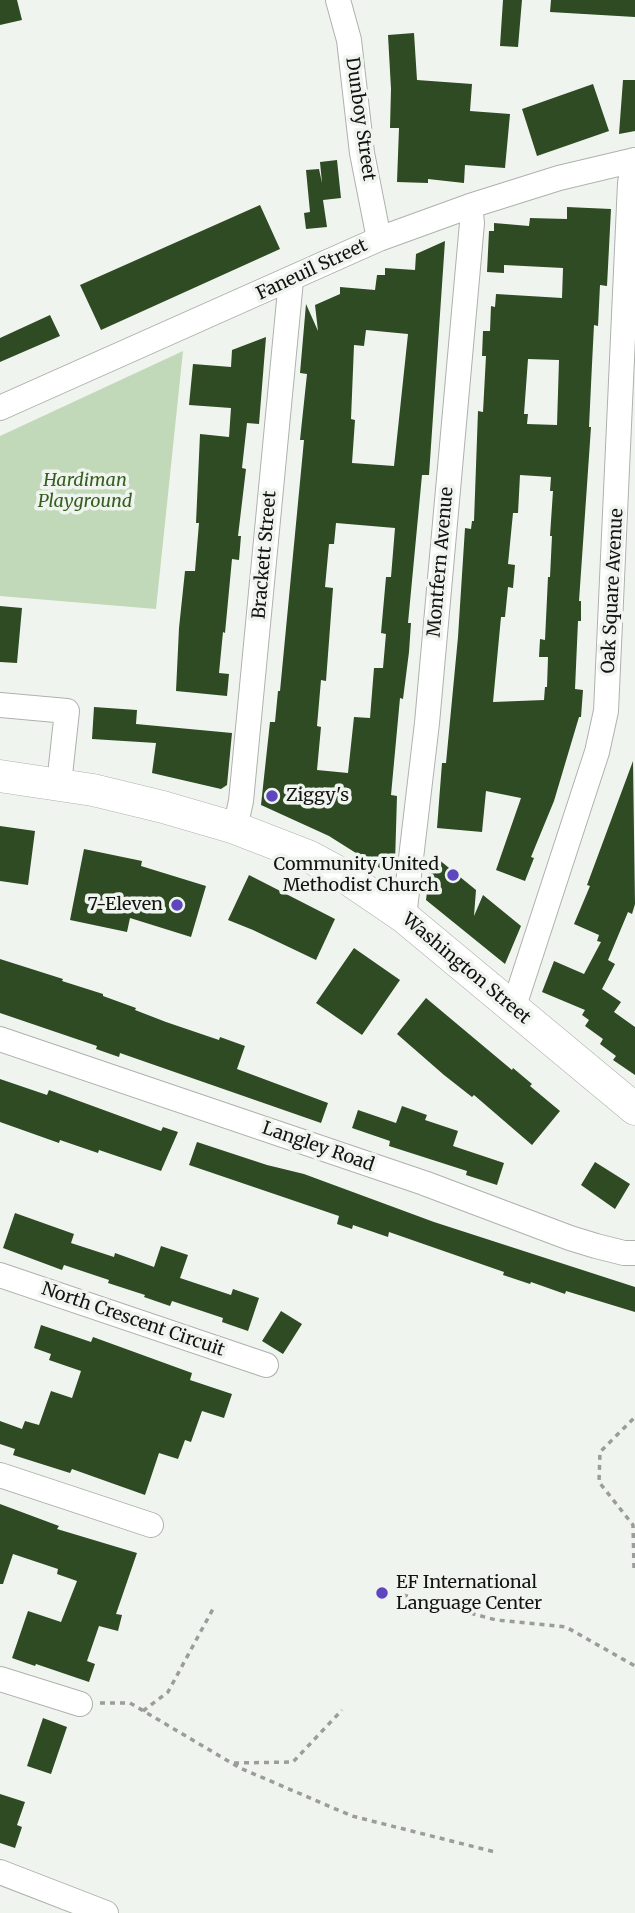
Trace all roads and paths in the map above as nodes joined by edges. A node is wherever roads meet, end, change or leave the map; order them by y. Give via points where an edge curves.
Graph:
1 (338, 0) edge
2 (635, 160) edge
3 (470, 206) junction
4 (379, 239) junction
5 (291, 280) junction
6 (0, 408) edge
7 (0, 705) edge
8 (0, 776) edge
9 (59, 784) junction
10 (235, 828) junction
11 (404, 917) junction
12 (513, 1009) junction
13 (0, 1039) edge
14 (635, 1109) edge
15 (635, 1253) edge
16 (0, 1275) edge
17 (265, 1365) dead end
18 (635, 1417) edge
19 (0, 1475) edge
20 (151, 1525) dead end
21 (634, 1568) edge
22 (403, 1595) dead end
23 (214, 1607) dead end
24 (635, 1666) edge
25 (0, 1679) edge
26 (80, 1704) joint
27 (342, 1710) dead end
28 (143, 1711) junction
29 (232, 1763) junction
30 (495, 1852) dead end
31 (0, 1872) edge
32 (106, 1913) edge

1 - 4 street, Dunboy Street via 349,40 362,153
2 - 3 street, Faneuil Street
2 - 12 street, Oak Square Avenue via 630,183 606,711 597,752
3 - 4 street, Faneuil Street
3 - 11 street, Montfern Avenue via 427,723
4 - 5 street, Faneuil Street
5 - 6 street, Faneuil Street
5 - 10 street, Brackett Street
7 - 9 street via 67,711
8 - 9 main road, Washington Street
9 - 10 main road, Washington Street via 154,804
10 - 11 main road, Washington Street via 320,862
11 - 12 main road, Washington Street
12 - 14 main road, Washington Street
13 - 15 street, Langley Road via 424,1183 596,1247
16 - 17 street, North Crescent Circuit
18 - 21 path via 600,1452 599,1482 632,1525
19 - 20 street
22 - 24 path via 496,1620 566,1627
23 - 28 path via 168,1692
25 - 26 street
26 - 28 path via 130,1703
27 - 29 path via 293,1762
28 - 29 path
29 - 30 path via 352,1816
31 - 32 street

